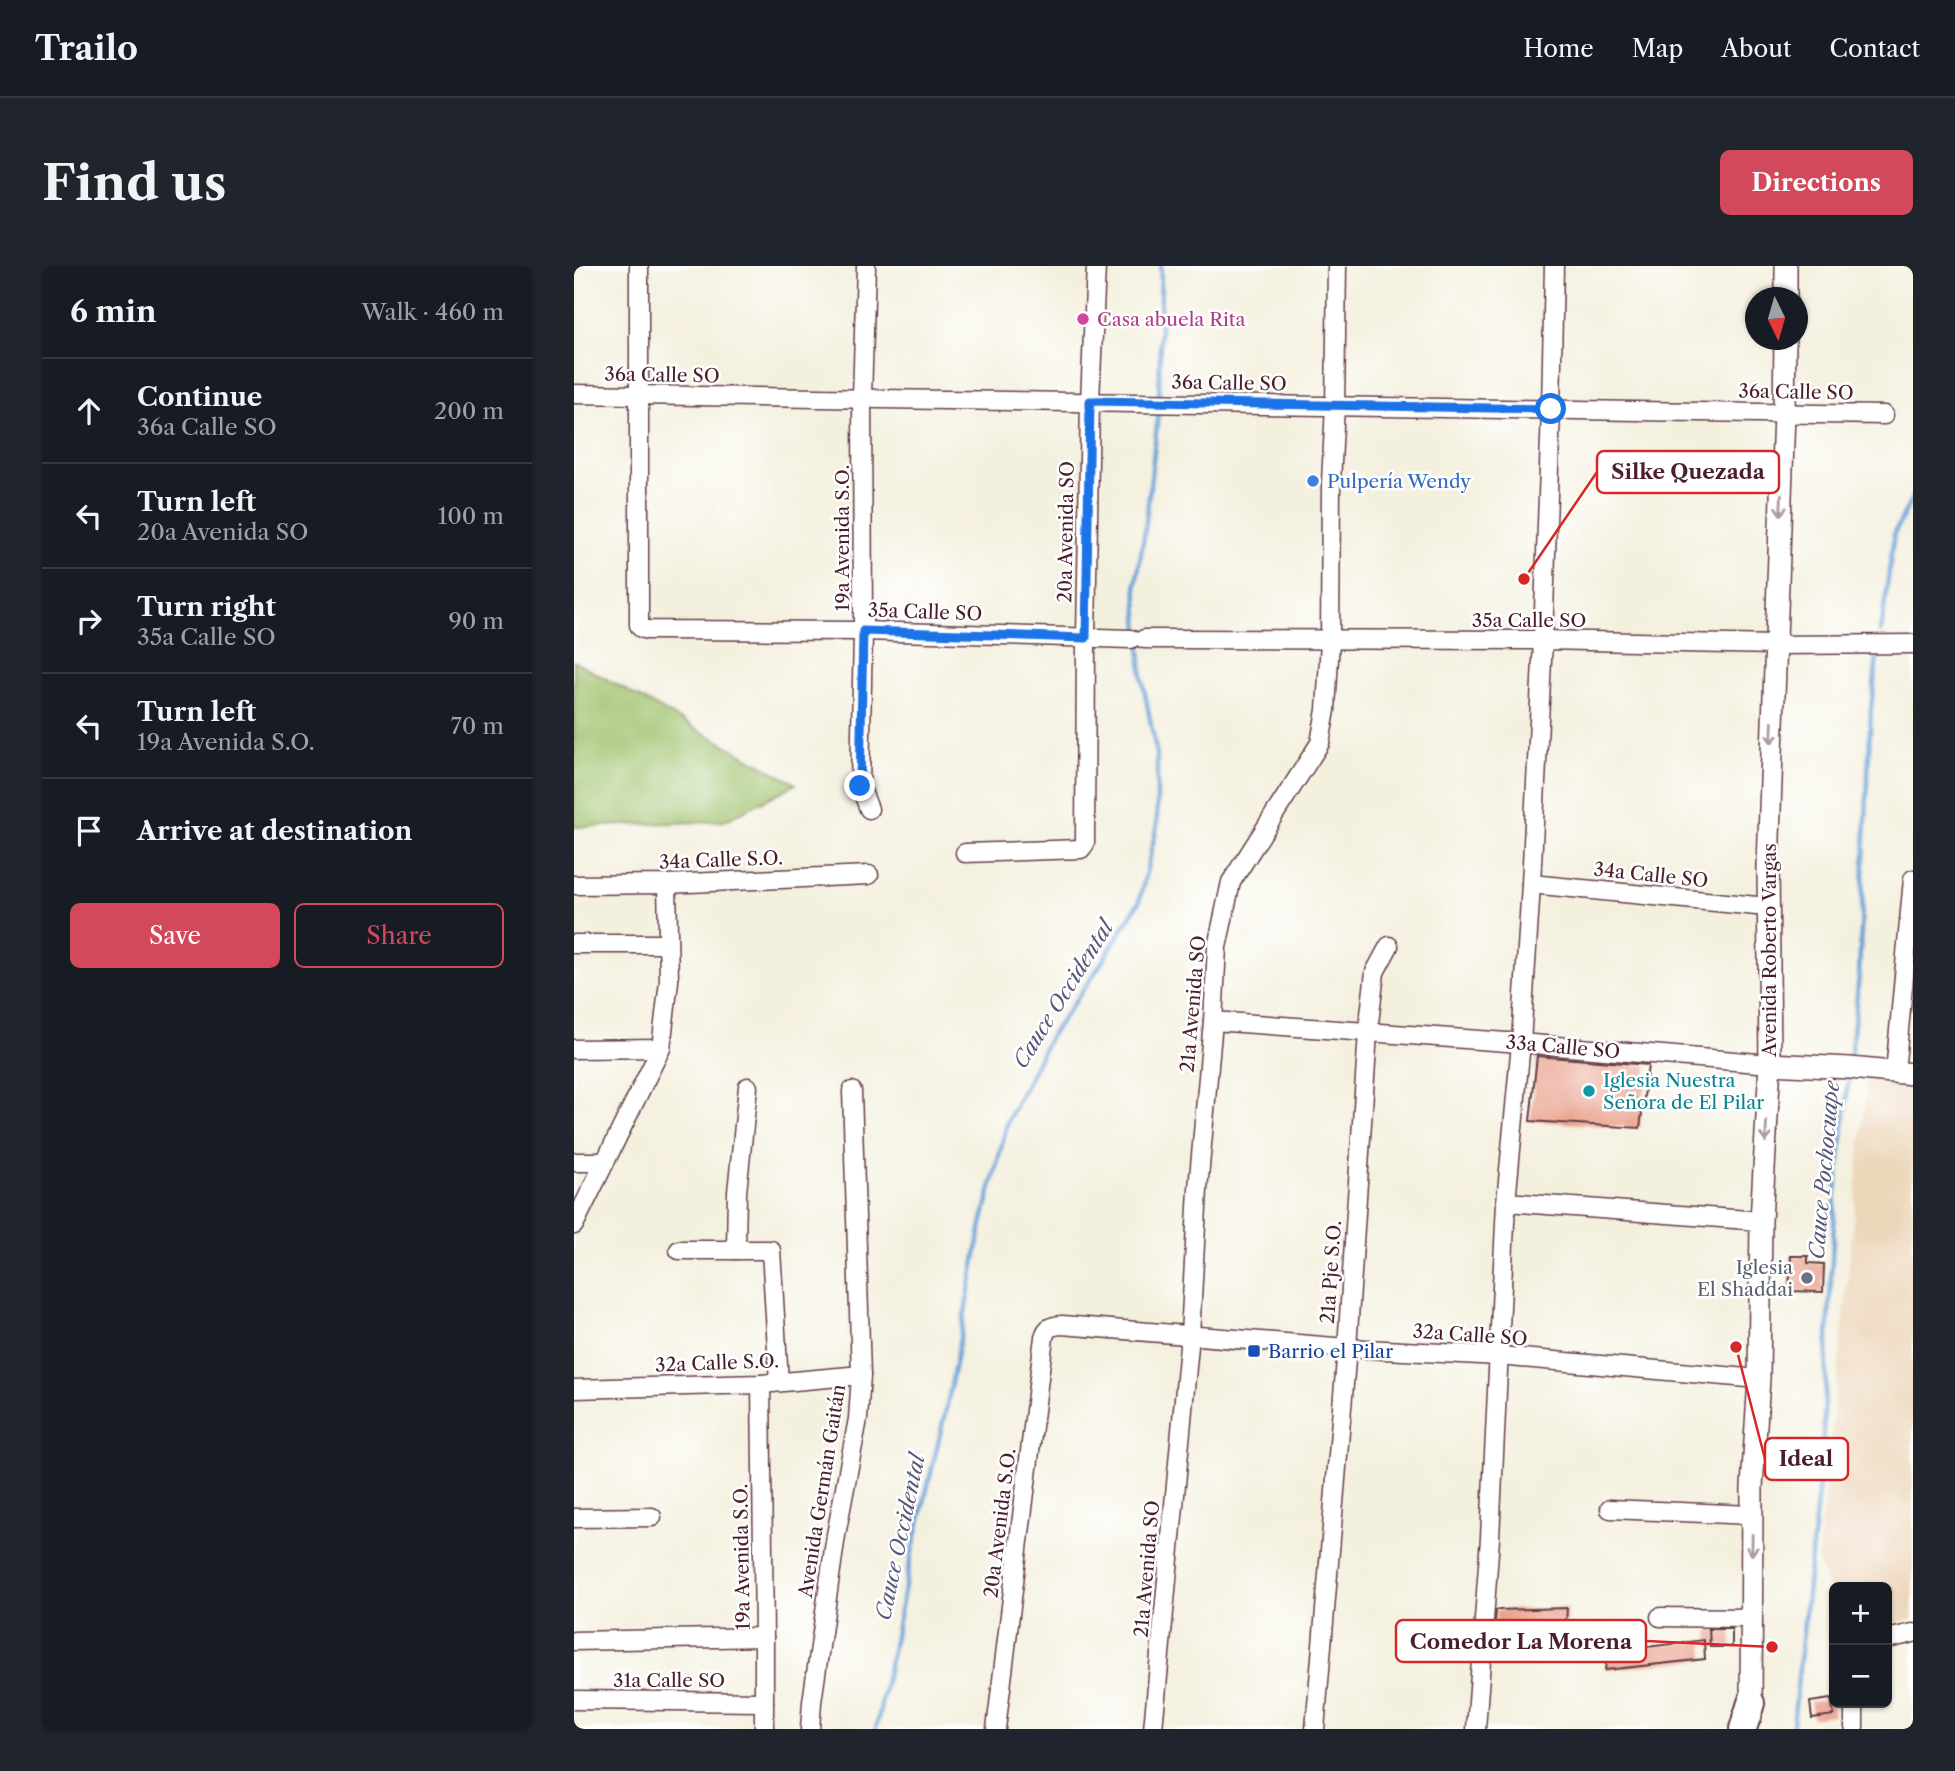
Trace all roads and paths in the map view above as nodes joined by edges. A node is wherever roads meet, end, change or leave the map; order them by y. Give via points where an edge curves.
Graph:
1 (639, 266) edge
2 (866, 266) edge
3 (1096, 266) edge
4 (1337, 266) edge
5 (1554, 266) edge
6 (1786, 266) edge
7 (1786, 287) edge
8 (1785, 350) edge
9 (574, 394) edge
10 (639, 395) junction
11 (862, 398) junction
12 (1090, 401) junction
13 (1335, 406) junction
14 (1551, 409) junction
15 (1784, 413) junction
16 (1884, 415) dead end
17 (863, 631) junction
18 (1086, 638) junction
19 (1330, 640) junction
20 (1543, 640) junction
21 (1913, 644) edge
22 (1775, 645) junction
23 (869, 809) dead end
24 (965, 853) dead end
25 (869, 875) dead end
26 (1913, 879) edge
27 (667, 884) junction
28 (1531, 884) junction
29 (574, 885) edge
30 (1767, 907) junction
31 (574, 944) edge
32 (668, 944) junction
33 (1388, 946) dead end
34 (1213, 1021) junction
35 (1368, 1032) junction
36 (1521, 1043) junction
37 (661, 1048) junction
38 (574, 1049) edge
39 (1770, 1064) junction
40 (1904, 1073) edge
41 (748, 1087) dead end
42 (852, 1091) dead end
43 (574, 1162) edge
44 (604, 1162) junction
45 (1506, 1202) junction
46 (1761, 1221) junction
47 (574, 1225) edge
48 (679, 1250) dead end
49 (736, 1250) junction
50 (1051, 1326) joint
51 (1190, 1335) junction
52 (1347, 1348) junction
53 (1499, 1356) junction
54 (860, 1375) junction
55 (1759, 1378) junction
56 (770, 1383) junction
57 (574, 1388) edge
58 (1610, 1508) dead end
59 (1752, 1515) junction
60 (652, 1517) dead end
61 (574, 1518) edge
62 (1660, 1617) dead end
63 (1745, 1618) dead end
64 (1913, 1633) edge
65 (764, 1637) junction
66 (1892, 1638) edge
67 (574, 1641) edge
68 (574, 1700) edge
69 (764, 1702) junction
70 (1854, 1708) edge
71 (1751, 1716) edge
72 (1854, 1727) edge
73 (764, 1729) edge
74 (810, 1729) edge
75 (996, 1729) edge
76 (1153, 1729) edge
77 (1315, 1729) edge
78 (1476, 1729) edge
79 (1743, 1729) edge

1 - 10 street
2 - 11 street, 19a Avenida S.O.
3 - 12 street, 20a Avenida SO
4 - 13 street, 21a Avenida SO
5 - 14 street
6 - 7 street
8 - 15 street, Avenida Roberto Vargas
9 - 10 street, 36a Calle SO
10 - 11 street, 36a Calle SO
10 - 17 street, 35a Calle SO via 641,628
11 - 12 street, 36a Calle SO
11 - 17 street, 19a Avenida S.O.
12 - 13 street, 36a Calle SO
12 - 18 street, 20a Avenida SO
13 - 14 street, 36a Calle SO
13 - 19 street, 21a Avenida SO
14 - 15 street, 36a Calle SO
14 - 20 street
15 - 16 street, 36a Calle SO
15 -> 22 street, Avenida Roberto Vargas
17 - 18 street, 35a Calle SO
17 - 23 street, 19a Avenida S.O. via 860,786
18 - 19 street, 35a Calle SO
18 - 24 street, 20a Avenida SO via 1085,844 1081,849
19 - 20 street, 35a Calle SO
19 - 34 street, 21a Avenida SO via 1320,743 1231,882 1217,947
20 - 22 street, 35a Calle SO
20 - 28 street
21 - 22 street, 35a Calle SO
22 -> 30 street, Avenida Roberto Vargas
25 - 27 street, 34a Calle S.O.
26 - 40 street
27 - 29 street, 34a Calle S.O.
27 - 32 street
28 - 30 street, 34a Calle SO
28 - 36 street
30 - 39 street, Avenida Roberto Vargas
31 - 32 street
32 - 37 street
33 - 35 street, 21a Pje S.O. via 1375,972
34 - 35 street, 33a Calle SO
34 - 51 street, 21a Avenida SO
35 - 36 street, 33a Calle SO
35 - 52 street, 21a Pje S.O.
36 - 39 street, 33a Calle SO
36 - 45 street
37 - 38 street
37 - 44 street
39 - 40 street, 33a Calle SO
39 -> 46 street, Avenida Roberto Vargas
41 - 49 street
42 - 54 street, Avenida Germán Gaitán
43 - 44 street
44 - 47 street
45 - 46 street
45 - 53 street
46 - 55 street, Avenida Roberto Vargas
48 - 49 street
49 - 56 street, 19a Avenida S.O. via 771,1250
50 - 51 street, 32a Calle SO
50 - 75 street, 20a Avenida S.O. via 1044,1338
51 - 52 street, 32a Calle SO
51 - 76 street, 21a Avenida SO
52 - 53 street, 32a Calle SO
52 - 77 street, 21a Pje S.O.
53 - 55 street, 32a Calle SO
53 - 78 street
54 - 56 street, 32a Calle S.O.
54 - 74 street, Avenida Germán Gaitán via 858,1419 826,1600
55 - 59 street, Avenida Roberto Vargas
56 - 57 street, 32a Calle S.O.
56 - 65 street, 19a Avenida S.O.
58 - 59 street
59 -> 71 street, Avenida Roberto Vargas
60 - 61 street
62 - 63 street
64 - 66 street
65 - 67 street
65 - 69 street, 19a Avenida S.O.
68 - 69 street, 31a Calle SO
69 - 73 street, 19a Avenida S.O.
70 - 72 street
71 - 79 main road

